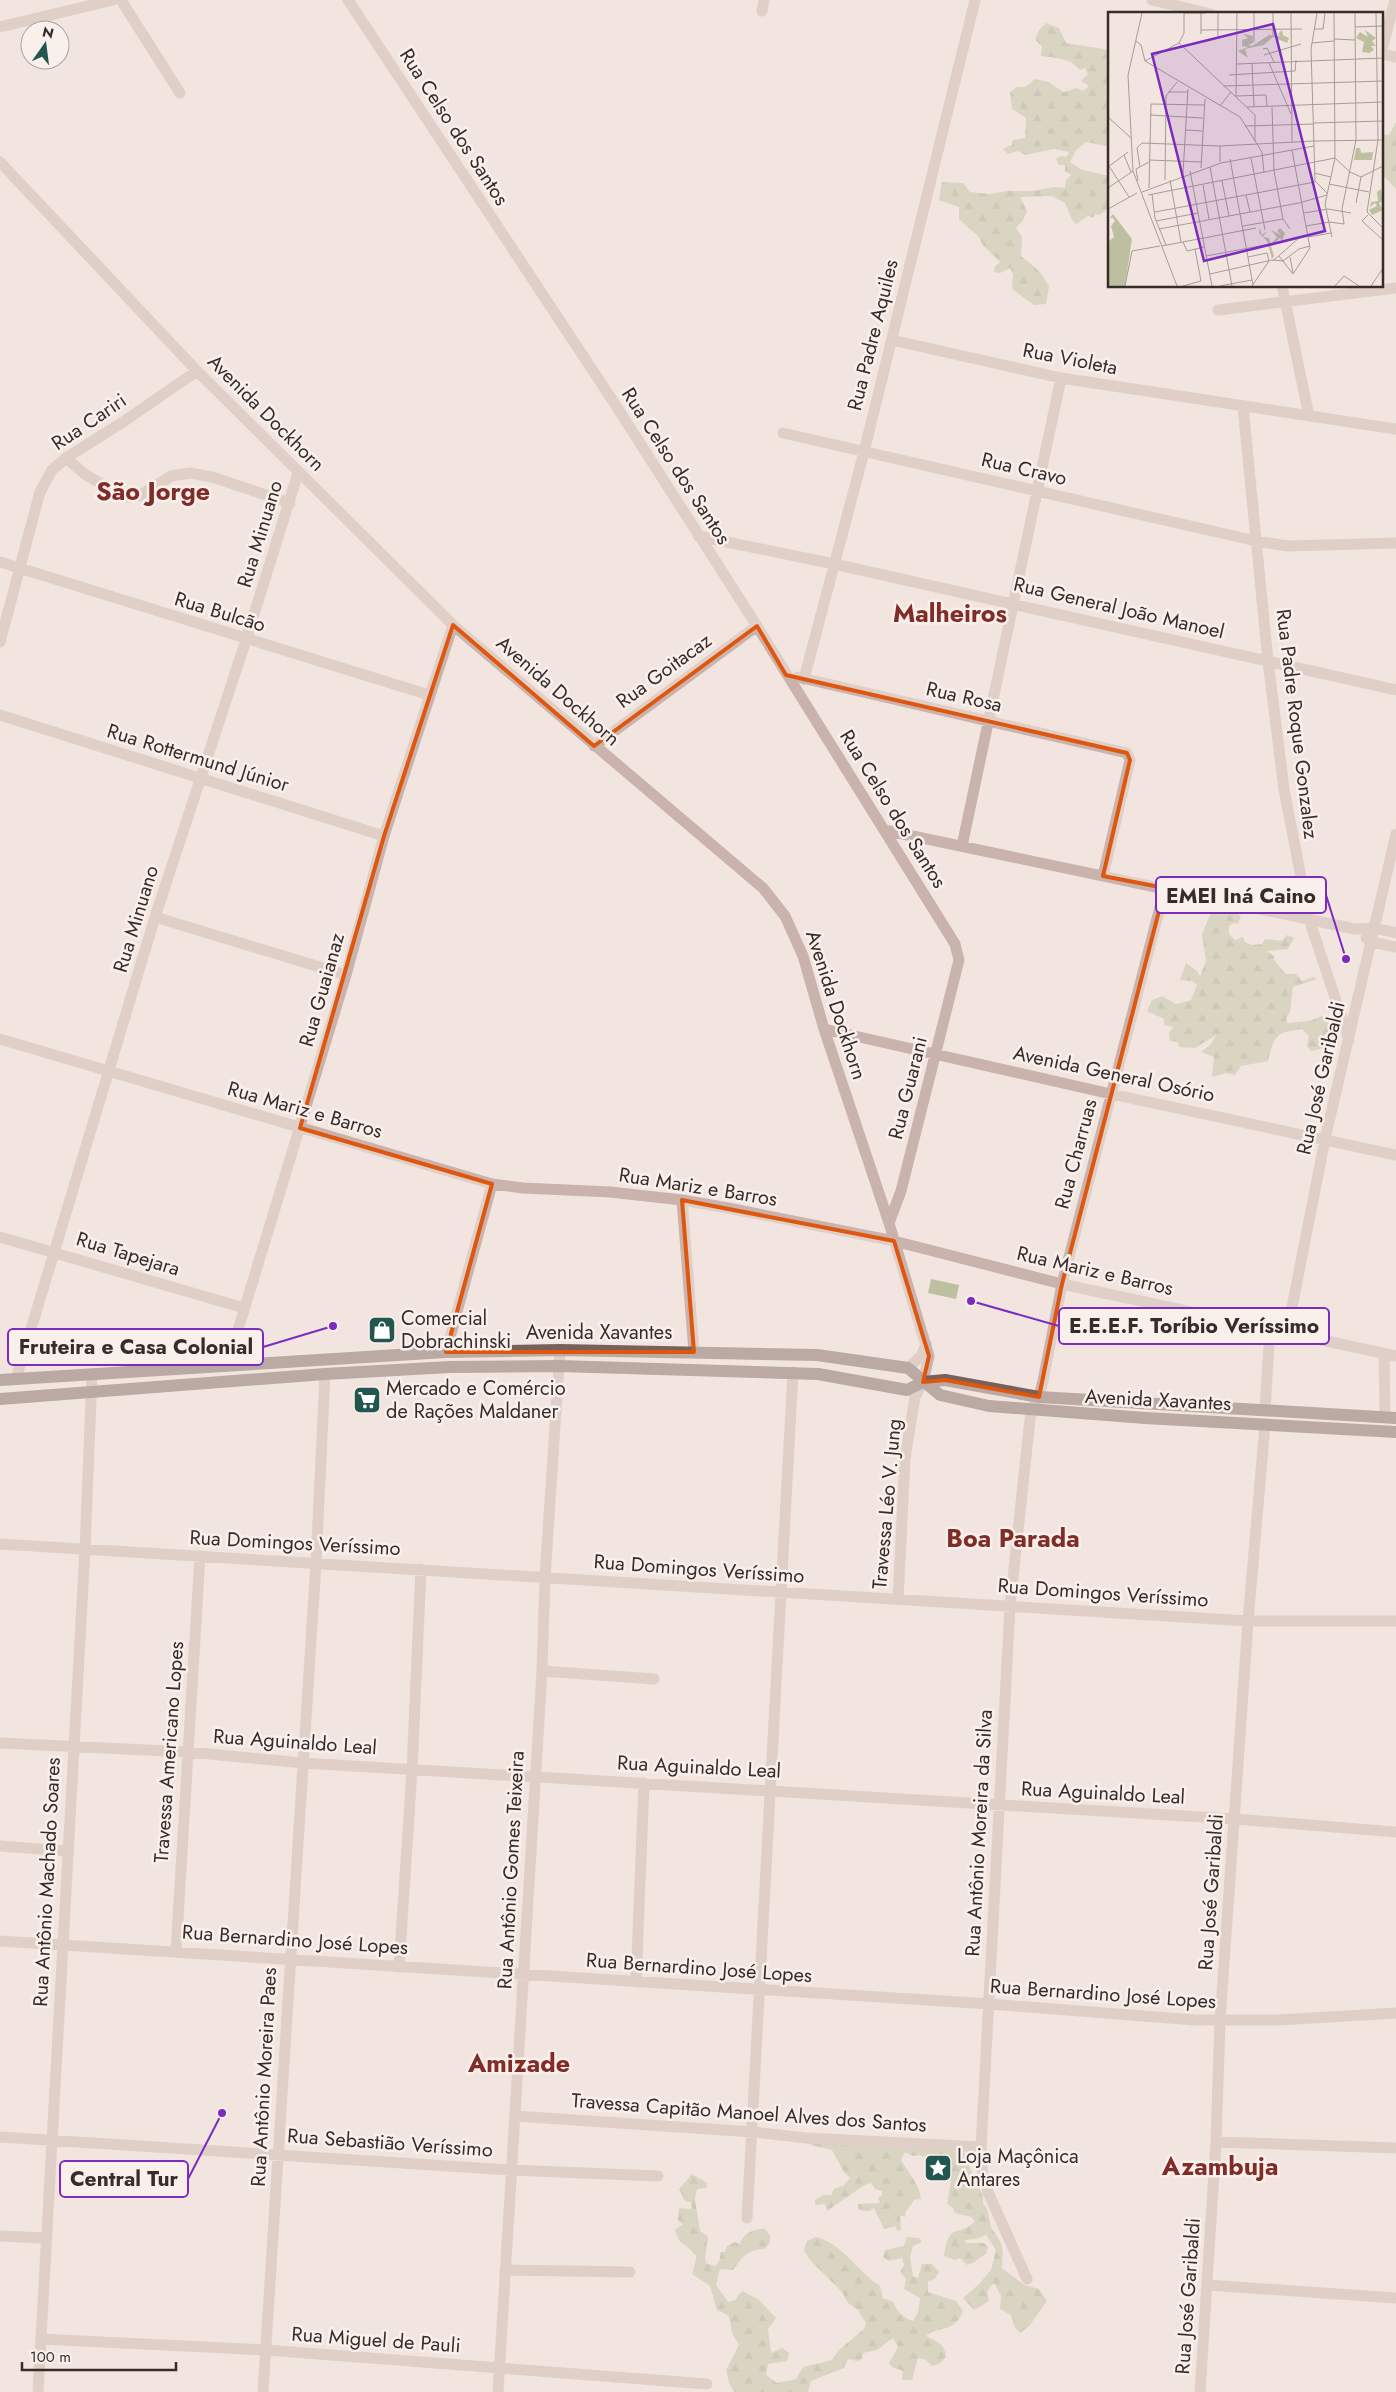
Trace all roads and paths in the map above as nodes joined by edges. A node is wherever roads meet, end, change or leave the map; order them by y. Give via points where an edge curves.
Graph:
1 (113, 0) edge
2 (121, 0) edge
3 (348, 0) edge
4 (975, 0) edge
5 (1152, 0) edge
6 (1395, 0) edge
7 (1180, 7) edge
8 (1202, 12) edge
9 (0, 27) edge
10 (1384, 41) edge
11 (180, 93) dead end
12 (0, 162) edge
13 (1282, 288) edge
14 (1396, 288) edge
15 (1285, 301) junction
16 (1218, 310) dead end
17 (892, 340) junction
18 (197, 371) junction
19 (1062, 378) junction
20 (1243, 407) junction
21 (1309, 416) junction
22 (1396, 429) edge
23 (783, 433) dead end
24 (864, 452) junction
25 (66, 458) junction
26 (298, 473) junction
27 (1038, 492) junction
28 (290, 503) junction
29 (698, 536) junction
30 (1256, 541) junction
31 (1396, 543) edge
32 (0, 562) edge
33 (834, 564) junction
34 (20, 569) junction
35 (1012, 603) junction
36 (452, 625) junction
37 (756, 626) junction
38 (246, 640) junction
39 (0, 642) edge
40 (1268, 661) junction
41 (786, 675) junction
42 (804, 679) junction
43 (1396, 690) edge
44 (429, 695) junction
45 (0, 716) edge
46 (990, 723) junction
47 (594, 746) junction
48 (199, 778) junction
49 (884, 830) junction
50 (1396, 834) edge
51 (384, 836) junction
52 (962, 846) junction
53 (1103, 876) junction
54 (1165, 888) junction
55 (155, 917) junction
56 (1309, 919) junction
57 (1374, 928) junction
58 (1355, 929) junction
59 (1396, 933) edge
60 (1371, 942) junction
61 (1396, 947) edge
62 (959, 960) joint
63 (346, 975) junction
64 (824, 1029) junction
65 (0, 1039) edge
66 (1349, 1040) junction
67 (936, 1054) junction
68 (109, 1073) junction
69 (1111, 1094) junction
70 (300, 1128) junction
71 (1325, 1139) junction
72 (1396, 1155) edge
73 (492, 1184) junction
74 (682, 1200) junction
75 (889, 1224) junction
76 (0, 1237) edge
77 (894, 1241) junction
78 (54, 1251) junction
79 (1062, 1284) junction
80 (244, 1308) junction
81 (1270, 1329) junction
82 (1287, 1333) junction
83 (926, 1344) junction
84 (560, 1350) junction
85 (446, 1352) junction
86 (694, 1352) junction
87 (1390, 1355) edge
88 (227, 1366) junction
89 (559, 1366) junction
90 (908, 1368) junction
91 (793, 1372) junction
92 (92, 1374) junction
93 (325, 1374) junction
94 (16, 1379) junction
95 (0, 1380) edge
96 (923, 1382) junction
97 (91, 1392) junction
98 (1039, 1396) junction
99 (0, 1399) edge
100 (1031, 1410) junction
101 (1265, 1410) junction
102 (1391, 1417) edge
103 (1265, 1425) junction
104 (1396, 1432) edge
105 (0, 1544) edge
106 (85, 1550) junction
107 (200, 1556) junction
108 (316, 1563) junction
109 (421, 1569) junction
110 (545, 1577) junction
111 (782, 1593) junction
112 (898, 1600) junction
113 (1010, 1606) junction
114 (1248, 1621) junction
115 (1396, 1621) edge
116 (542, 1671) junction
117 (654, 1679) dead end
118 (0, 1743) edge
119 (73, 1746) junction
120 (188, 1752) junction
121 (303, 1763) junction
122 (412, 1770) junction
123 (535, 1776) junction
124 (644, 1783) junction
125 (769, 1790) junction
126 (999, 1805) junction
127 (1235, 1819) junction
128 (1396, 1832) edge
129 (0, 1846) edge
130 (68, 1851) junction
131 (0, 1941) edge
132 (63, 1945) junction
133 (176, 1951) junction
134 (290, 1958) junction
135 (399, 1967) junction
136 (523, 1976) junction
137 (636, 1982) junction
138 (760, 1991) junction
139 (990, 2004) junction
140 (1396, 2013) edge
141 (1220, 2021) junction
142 (515, 2116) junction
143 (753, 2132) junction
144 (0, 2137) edge
145 (52, 2140) junction
146 (1216, 2142) junction
147 (981, 2147) junction
148 (1396, 2148) edge
149 (279, 2154) junction
150 (510, 2170) junction
151 (658, 2176) dead end
152 (747, 2218) dead end
153 (0, 2236) edge
154 (45, 2238) junction
155 (506, 2270) junction
156 (630, 2272) dead end
157 (1027, 2279) dead end
158 (1208, 2285) junction
159 (1396, 2298) edge
160 (41, 2339) junction
161 (266, 2350) junction
162 (500, 2368) junction
163 (707, 2384) dead end
164 (38, 2392) edge
165 (263, 2392) edge
166 (498, 2392) edge
167 (1200, 2392) edge

1 - 9 street
2 - 11 street
3 - 29 street, Rua Celso dos Santos
4 - 17 street, Rua Padre Aquiles
5 - 7 street
6 - 10 street
7 - 8 street
12 - 18 street, Avenida Dockhorn
13 - 15 street
14 - 15 street
15 - 16 street
15 - 21 street
17 - 19 street, Rua Violeta
17 - 24 street, Rua Padre Aquiles
18 - 25 street, Rua Cariri
18 - 26 street, Avenida Dockhorn
19 - 20 street, Rua Violeta
19 - 27 street
20 - 21 street, Rua Violeta
20 - 30 street, Rua Padre Roque Gonzalez
21 - 22 street, Rua Violeta
23 - 24 street, Rua Cravo
24 - 27 street, Rua Cravo
24 - 33 street, Rua Padre Aquiles
25 - 28 street via 86,475 125,497 139,496 171,476 190,473
25 - 34 street, Rua Cariri via 52,470 40,492
26 - 28 street, Rua Minuano
26 - 36 street, Avenida Dockhorn
27 - 30 street, Rua Cravo
27 - 35 street
28 - 38 street, Rua Minuano
29 - 33 street, Rua General João Manoel
29 - 37 street, Rua Celso dos Santos
30 - 31 street, Rua Cravo via 1288,546
30 - 40 street, Rua Padre Roque Gonzalez
32 - 34 street, Rua Bulcão
33 - 35 street, Rua General João Manoel
33 - 42 street, Rua Padre Aquiles
34 - 38 street, Rua Bulcão
34 - 39 street, Rua Cariri
35 - 40 street, Rua General João Manoel
35 - 46 street
36 - 44 street, Rua Guaianaz
36 - 47 street, Avenida Dockhorn
37 - 41 street, Rua Celso dos Santos
37 - 47 street, Rua Goitacaz
38 - 44 street, Rua Bulcão
38 - 48 street, Rua Minuano
40 - 43 street, Rua General João Manoel
40 - 56 street, Rua Padre Roque Gonzalez via 1284,789
41 - 42 street, Rua Rosa
41 - 49 street, Rua Celso dos Santos
42 - 46 street, Rua Rosa
44 - 51 street, Rua Guaianaz
45 - 48 street, Rua Rottermund Júnior
46 - 52 street
46 - 53 street, Rua Rosa via 1127,754 1130,760
47 - 64 street, Avenida Dockhorn via 763,888 785,916 799,948
48 - 51 street, Rua Rottermund Júnior
48 - 55 street, Rua Minuano
49 - 52 street
49 - 62 street, Rua Celso dos Santos via 955,944
50 - 57 street, Rua José Garibaldi
51 - 63 street, Rua Guaianaz
52 - 53 street
53 - 54 street
54 - 56 street
54 - 69 street, Rua Charruas
55 - 63 street
55 - 68 street, Rua Minuano
56 - 58 street
56 - 66 street, Rua Padre Roque Gonzalez
57 - 58 street
57 - 59 street
57 - 60 street, Rua José Garibaldi
58 - 60 street
60 - 61 street
60 - 66 street, Rua José Garibaldi
62 - 67 street, Rua Guarani
63 - 70 street, Rua Guaianaz
64 - 67 street, Avenida General Osório
64 - 75 street, Avenida Dockhorn
65 - 68 street, Rua Mariz e Barros
66 - 71 street, Rua José Garibaldi
67 - 69 street, Avenida General Osório
67 - 75 street, Rua Guarani via 901,1191
68 - 70 street, Rua Mariz e Barros
68 - 78 street, Rua Minuano
69 - 71 street, Avenida General Osório
69 - 79 street, Rua Charruas
70 - 73 street, Rua Mariz e Barros
70 - 80 street, Rua Guaianaz
71 - 72 street, Avenida General Osório
71 - 82 street, Rua José Garibaldi
73 - 74 street, Rua Mariz e Barros
73 - 85 street
74 - 77 street, Rua Mariz e Barros
74 - 86 street
75 - 77 street, Avenida Dockhorn
76 - 78 street, Rua Tapejara
77 - 79 street, Rua Mariz e Barros
77 - 83 street, Avenida Dockhorn
78 - 80 street, Rua Tapejara
78 - 94 street, Rua Minuano
79 - 81 street, Rua Mariz e Barros
79 - 98 street, Rua Charruas
80 - 88 street, Rua Guaianaz
81 - 82 street, Rua Mariz e Barros
81 - 101 street
82 - 87 street, Rua Mariz e Barros
83 - 90 street via 921,1356
83 - 96 street, Avenida Dockhorn via 928,1356
84 - 85 main road, Avenida Xavantes
84 - 86 main road, Avenida Xavantes
84 - 89 street, Rua Antônio Gomes Teixeira
85 - 88 main road, Avenida Xavantes
86 - 90 main road, Avenida Xavantes via 818,1355
87 - 102 street
88 - 92 main road, Avenida Xavantes
89 - 91 main road, Avenida Xavantes
89 - 93 main road, Avenida Xavantes via 450,1367
89 - 110 street, Rua Antônio Gomes Teixeira
90 - 96 main road, Avenida Xavantes
91 - 96 main road, Avenida Xavantes via 907,1390
91 - 111 street
92 - 94 main road, Avenida Xavantes
92 - 97 street, Rua Antônio Machado Soares
93 - 97 main road, Avenida Xavantes
93 - 108 street, Rua Antônio Moreira Paes
94 - 95 main road, Avenida Xavantes
96 - 98 main road, Avenida Xavantes via 945,1380
96 - 100 main road, Avenida Xavantes via 940,1395 989,1406
96 - 112 street, Travessa Léo V. Jung via 915,1397 905,1458
97 - 99 main road, Avenida Xavantes
97 - 106 street, Rua Antônio Machado Soares
98 - 100 street, Rua Charruas
98 - 101 main road, Avenida Xavantes
100 - 103 main road, Avenida Xavantes
100 - 113 street, Rua Antônio Moreira da Silva
101 - 102 main road, Avenida Xavantes
103 - 104 main road, Avenida Xavantes
103 - 114 street, Rua José Garibaldi
105 - 106 street, Rua Domingos Veríssimo
106 - 107 street, Rua Domingos Veríssimo
106 - 119 street, Rua Antônio Machado Soares
107 - 108 street, Rua Domingos Veríssimo
107 - 120 street, Travessa Americano Lopes
108 - 109 street, Rua Domingos Veríssimo
108 - 121 street, Rua Antônio Moreira Paes
109 - 110 street, Rua Domingos Veríssimo
109 - 122 street
110 - 111 street, Rua Domingos Veríssimo
110 - 116 street, Rua Antônio Gomes Teixeira
111 - 112 street, Rua Domingos Veríssimo
111 - 125 street
112 - 113 street, Rua Domingos Veríssimo
113 - 114 street, Rua Domingos Veríssimo
113 - 126 street, Rua Antônio Moreira da Silva
114 - 115 street, Rua Domingos Veríssimo
114 - 127 street, Rua José Garibaldi
116 - 117 street
116 - 123 street, Rua Antônio Gomes Teixeira
118 - 119 street, Rua Aguinaldo Leal
119 - 120 street, Rua Aguinaldo Leal
119 - 130 street, Rua Antônio Machado Soares
120 - 121 street, Rua Aguinaldo Leal
120 - 133 street, Travessa Americano Lopes
121 - 122 street, Rua Aguinaldo Leal
121 - 134 street, Rua Antônio Moreira Paes
122 - 123 street, Rua Aguinaldo Leal
122 - 135 street
123 - 124 street, Rua Aguinaldo Leal
123 - 136 street, Rua Antônio Gomes Teixeira
124 - 125 street, Rua Aguinaldo Leal
124 - 137 street
125 - 126 street, Rua Aguinaldo Leal
125 - 138 street
126 - 127 street, Rua Aguinaldo Leal
126 - 139 street, Rua Antônio Moreira da Silva
127 - 128 street, Rua Aguinaldo Leal
127 - 141 street, Rua José Garibaldi
129 - 130 street
130 - 132 street, Rua Antônio Machado Soares
131 - 132 street, Rua Bernardino José Lopes
132 - 133 street, Rua Bernardino José Lopes
132 - 145 street, Rua Antônio Machado Soares
133 - 134 street, Rua Bernardino José Lopes
134 - 135 street, Rua Bernardino José Lopes
134 - 149 street, Rua Antônio Moreira Paes
135 - 136 street, Rua Bernardino José Lopes
136 - 137 street, Rua Bernardino José Lopes
136 - 142 street, Rua Antônio Gomes Teixeira
137 - 138 street, Rua Bernardino José Lopes
138 - 139 street, Rua Bernardino José Lopes
138 - 143 street
139 - 141 street, Rua Bernardino José Lopes
139 - 147 street, Rua Antônio Moreira da Silva
140 - 141 street, Rua Bernardino José Lopes
141 - 146 street, Rua José Garibaldi
142 - 143 street, Travessa Capitão Manoel Alves dos Santos
142 - 150 street, Rua Antônio Gomes Teixeira
143 - 147 street, Travessa Capitão Manoel Alves dos Santos via 806,2138
143 - 152 street
144 - 145 street, Rua Sebastião Veríssimo
145 - 149 street, Rua Sebastião Veríssimo
145 - 154 street, Rua Antônio Machado Soares
146 - 148 street
146 - 158 street, Rua José Garibaldi
147 - 157 street, Rua Antônio Moreira da Silva via 982,2170 988,2192
149 - 150 street, Rua Sebastião Veríssimo
149 - 161 street, Rua Antônio Moreira Paes
150 - 151 street, Rua Sebastião Veríssimo
150 - 155 street, Rua Antônio Gomes Teixeira
153 - 154 street
154 - 160 street, Rua Antônio Machado Soares
155 - 156 street
155 - 162 street, Rua Antônio Gomes Teixeira
158 - 159 street
158 - 167 street, Rua José Garibaldi
160 - 161 street, Rua Miguel de Pauli
160 - 164 street, Rua Antônio Machado Soares
161 - 162 street, Rua Miguel de Pauli
161 - 165 street, Rua Antônio Moreira Paes
162 - 163 street, Rua Miguel de Pauli
162 - 166 street, Rua Antônio Gomes Teixeira

